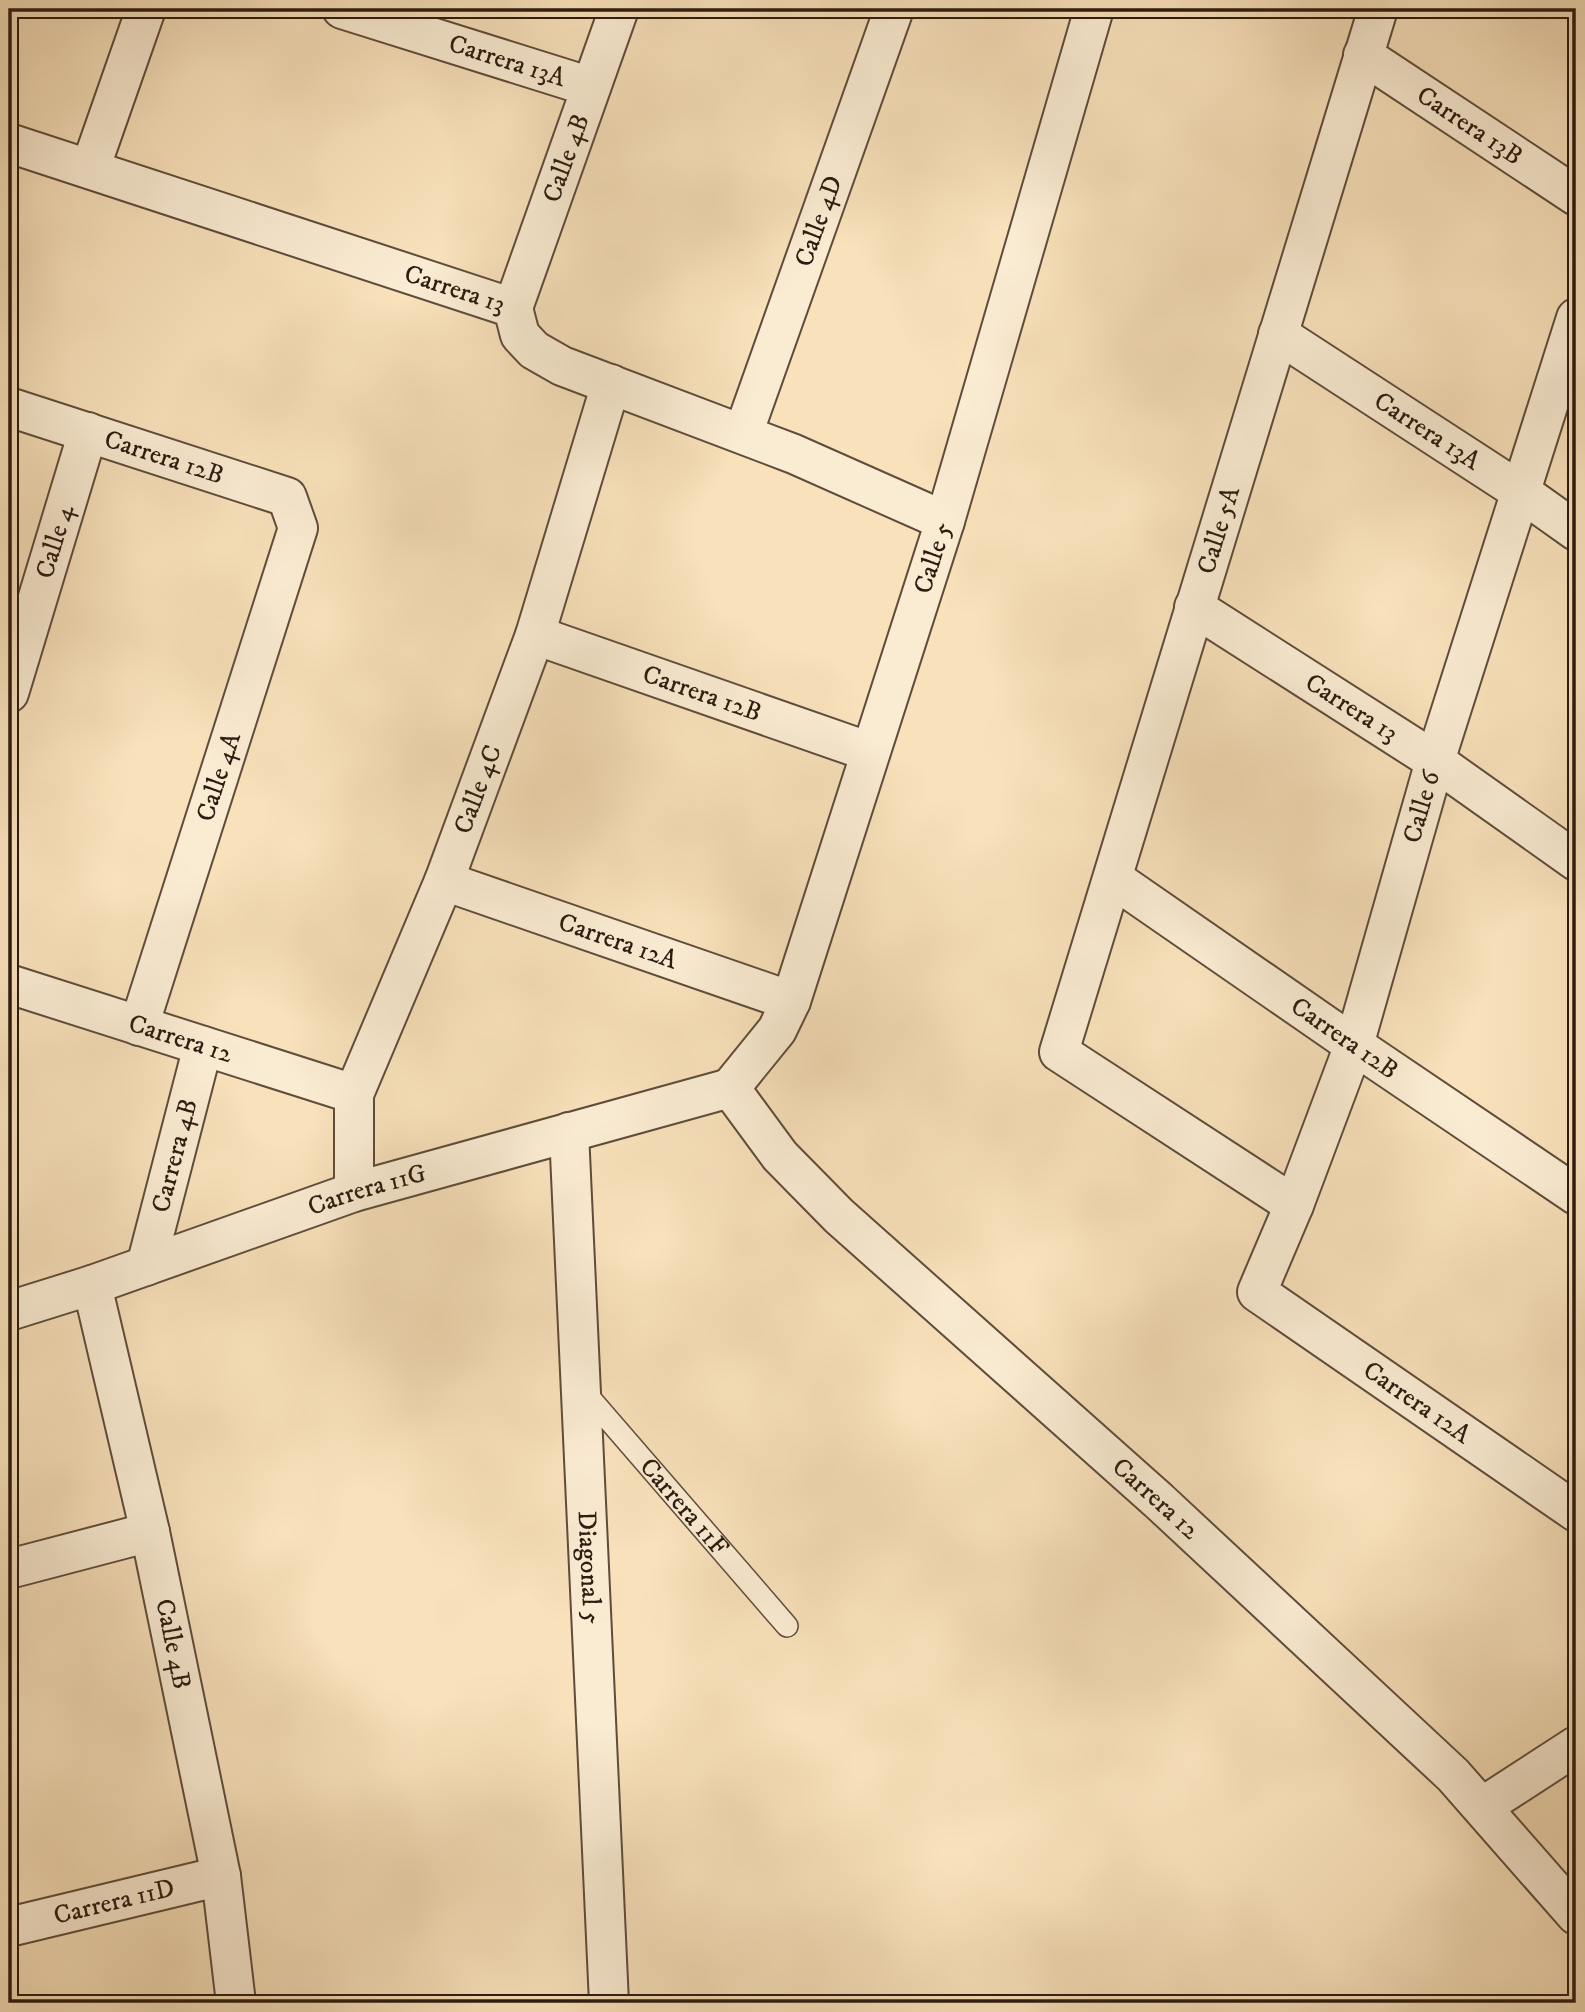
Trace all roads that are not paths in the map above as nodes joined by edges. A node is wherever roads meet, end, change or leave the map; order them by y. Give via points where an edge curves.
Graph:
1 (146, 9) edge
2 (342, 9) edge
3 (619, 9) edge
4 (894, 9) edge
5 (1094, 9) edge
6 (1378, 9) edge
7 (1363, 55) junction
8 (591, 87) junction
9 (9, 143) edge
10 (90, 169) junction
11 (1576, 196) edge
12 (513, 308) junction
13 (1576, 318) edge
14 (1278, 334) junction
15 (611, 384) junction
16 (9, 407) edge
17 (88, 432) junction
18 (743, 434) junction
19 (1521, 492) junction
20 (945, 521) junction
21 (298, 528) joint
22 (1576, 531) edge
23 (1194, 607) junction
24 (535, 635) junction
25 (9, 692) edge
26 (870, 752) junction
27 (1435, 761) junction
28 (1576, 861) edge
29 (1114, 879) junction
30 (444, 881) junction
31 (9, 984) edge
32 (791, 1001) junction
33 (139, 1026) junction
34 (1354, 1045) junction
35 (203, 1046) junction
36 (730, 1088) junction
37 (354, 1094) junction
38 (569, 1132) junction
39 (354, 1192) junction
40 (1576, 1195) edge
41 (1294, 1205) junction
42 (146, 1266) junction
43 (92, 1285) junction
44 (1257, 1292) joint
45 (9, 1311) edge
46 (581, 1387) junction
47 (1576, 1512) edge
48 (150, 1532) junction
49 (9, 1569) edge
50 (787, 1626) dead end
51 (1576, 1746) edge
52 (1482, 1807) junction
53 (221, 1876) junction
54 (1576, 1915) edge
55 (9, 1927) edge
56 (236, 2003) edge
57 (608, 2003) edge

1 - 10 street
2 - 8 street, Carrera 13A
3 - 8 street, Calle 4B
4 - 18 street, Calle 4D
5 - 20 street, Calle 5
6 - 7 street, Calle 5A
7 - 11 street, Carrera 13B
7 - 14 street, Calle 5A
8 - 12 street, Calle 4B
9 - 10 street, Carrera 13
10 - 12 street, Carrera 13
12 - 15 street, Carrera 13 via 520,335 534,350
13 - 19 street, Calle 6
14 - 19 street, Carrera 13A
14 - 23 street, Calle 5A
15 - 18 street, Carrera 13
15 - 24 street, Calle 4C
16 - 17 street, Carrera 12B
17 - 21 street, Carrera 12B via 287,497
17 - 25 street, Calle 4
18 - 20 street, Carrera 13
19 - 22 street, Carrera 13A
19 - 27 street, Calle 6
20 - 26 street, Calle 5
21 - 33 street, Calle 4A
23 - 27 street, Carrera 13
23 - 29 street, Calle 5A
24 - 26 street, Carrera 12B
24 - 30 street, Calle 4C
26 - 32 street, Calle 5
27 - 28 street, Carrera 13
27 - 34 street, Calle 6
29 - 34 street, Carrera 12B
29 - 41 street, Calle 5A via 1059,1052
30 - 32 street, Carrera 12A
30 - 37 street, Calle 4C
31 - 33 street, Carrera 12
32 - 36 street, Calle 5 via 777,1030
33 - 35 street, Carrera 12
34 - 40 street, Carrera 12B
34 - 41 street, Calle 6
35 - 37 street, Carrera 12
35 - 42 street, Carrera 4B
36 - 38 street, Carrera 11G
36 - 52 street, Carrera 12 via 780,1156 839,1216 1159,1501
37 - 39 street, Calle 4C
38 - 39 street, Carrera 11G
38 - 46 street, Diagonal 5
39 - 42 street, Carrera 11G
41 - 44 street, Calle 6
42 - 43 street, Carrera 11G
43 - 45 street, Carrera 11G
43 - 48 street, Calle 4B
44 - 47 street, Carrera 12A
46 - 50 lane, Carrera 11F
46 - 57 street, Diagonal 5
48 - 49 street
48 - 53 street, Calle 4B
51 - 52 street
52 - 54 street, Carrera 12
53 - 55 street, Carrera 11D
53 - 56 street, Calle 4B

